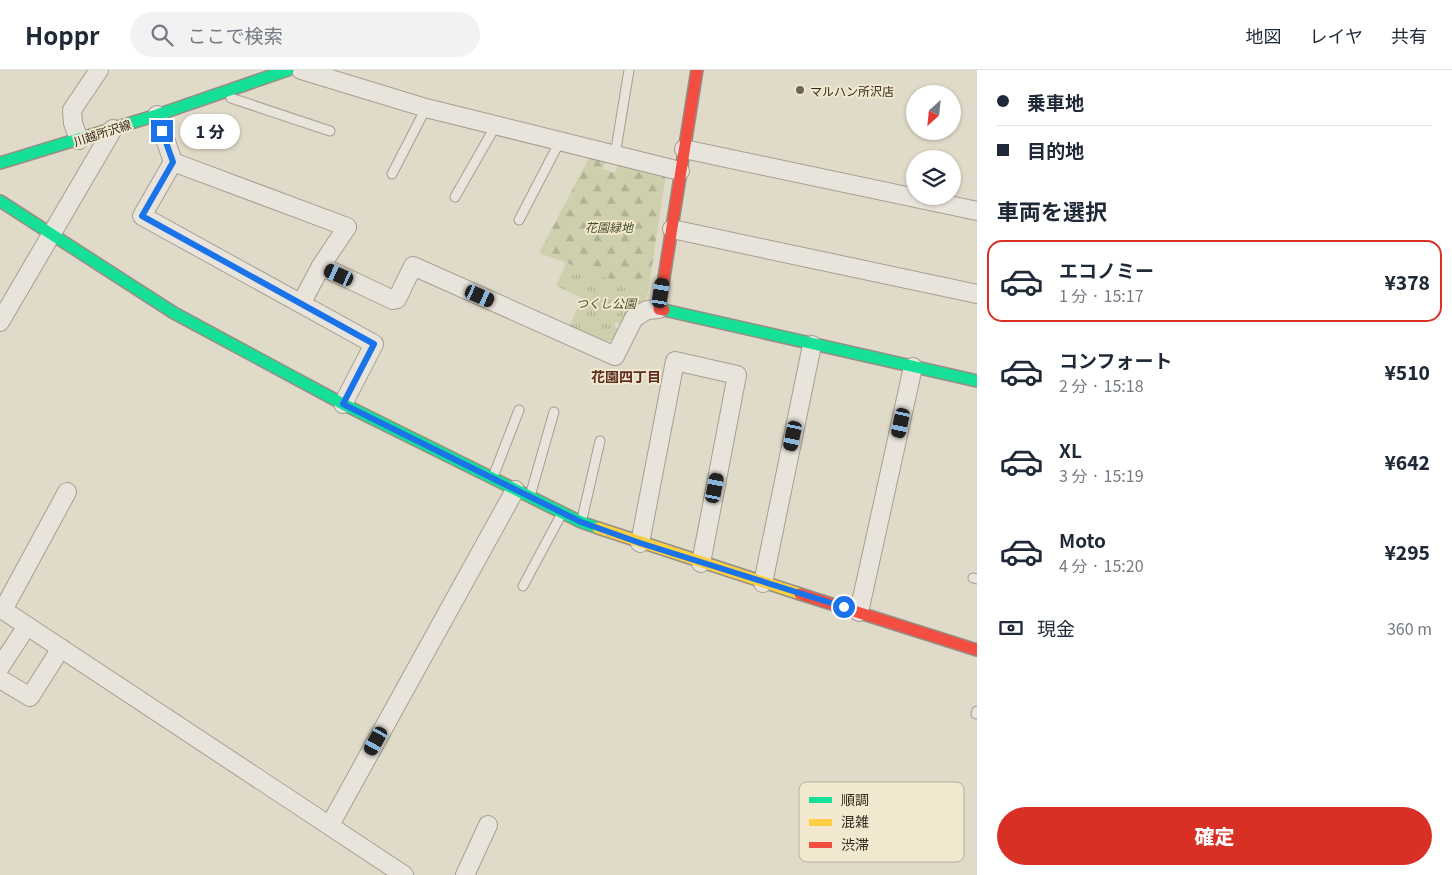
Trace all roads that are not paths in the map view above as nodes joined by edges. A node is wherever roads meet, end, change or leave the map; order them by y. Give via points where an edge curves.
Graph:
1 (99, 70) edge
2 (288, 70) edge
3 (301, 70) edge
4 (629, 70) edge
5 (697, 70) edge
6 (219, 94) junction
7 (426, 108) junction
8 (157, 115) junction
9 (496, 125) junction
10 (113, 129) junction
11 (330, 131) dead end
12 (79, 140) junction
13 (560, 142) junction
14 (684, 149) junction
15 (615, 155) junction
16 (173, 162) junction
17 (0, 163) edge
18 (680, 171) junction
19 (392, 174) dead end
20 (455, 197) dead end
21 (0, 201) edge
22 (977, 211) edge
23 (519, 220) dead end
24 (672, 229) junction
25 (52, 234) junction
26 (322, 266) junction
27 (977, 294) edge
28 (302, 302) junction
29 (659, 309) junction
30 (0, 322) edge
31 (812, 345) junction
32 (913, 367) junction
33 (977, 381) edge
34 (343, 404) junction
35 (519, 410) dead end
36 (554, 412) dead end
37 (600, 441) dead end
38 (493, 478) junction
39 (67, 492) dead end
40 (522, 493) junction
41 (562, 512) junction
42 (581, 522) junction
43 (640, 543) junction
44 (701, 562) junction
45 (763, 583) junction
46 (523, 586) dead end
47 (2, 609) edge
48 (859, 612) junction
49 (27, 626) junction
50 (61, 648) junction
51 (977, 650) edge
52 (0, 667) edge
53 (0, 679) edge
54 (330, 825) junction
55 (488, 825) dead end
56 (404, 875) edge
57 (464, 875) edge

1 - 12 street via 72,110
2 - 6 street, 川越所沢線
3 - 7 street
4 - 15 lane
5 - 14 street
6 - 8 street, 川越所沢線
6 - 11 lane
7 - 9 street
7 - 19 lane
8 - 10 street, 川越所沢線
8 - 16 street
9 - 13 street
9 - 20 lane
10 - 12 street, 川越所沢線
10 - 25 street
12 - 17 street, 川越所沢線
13 - 15 street
13 - 23 lane
14 - 18 street
14 - 22 street
15 - 18 street
16 - 26 street via 347,227
16 - 28 street via 142,216
18 - 24 street
21 - 25 street
24 - 27 street
24 - 29 street
25 - 30 street
25 - 34 street via 174,312
26 - 28 street
26 - 29 street via 393,300 397,299 413,266 615,356 634,318 647,310
28 - 34 street via 374,344
29 - 31 street
31 - 32 street
31 - 45 street
32 - 33 street
32 - 48 street
34 - 38 street
35 - 38 lane
36 - 40 lane
37 - 42 lane
38 - 40 street
39 - 47 street
40 - 41 street
40 - 54 street
41 - 42 street
41 - 46 lane
42 - 43 street
43 - 44 street
43 - 44 street via 675,360 737,375
44 - 45 street
45 - 48 street
47 - 49 street
48 - 51 street
49 - 50 street
49 - 52 street
50 - 53 street via 30,697
50 - 54 street
54 - 56 street
55 - 57 street

